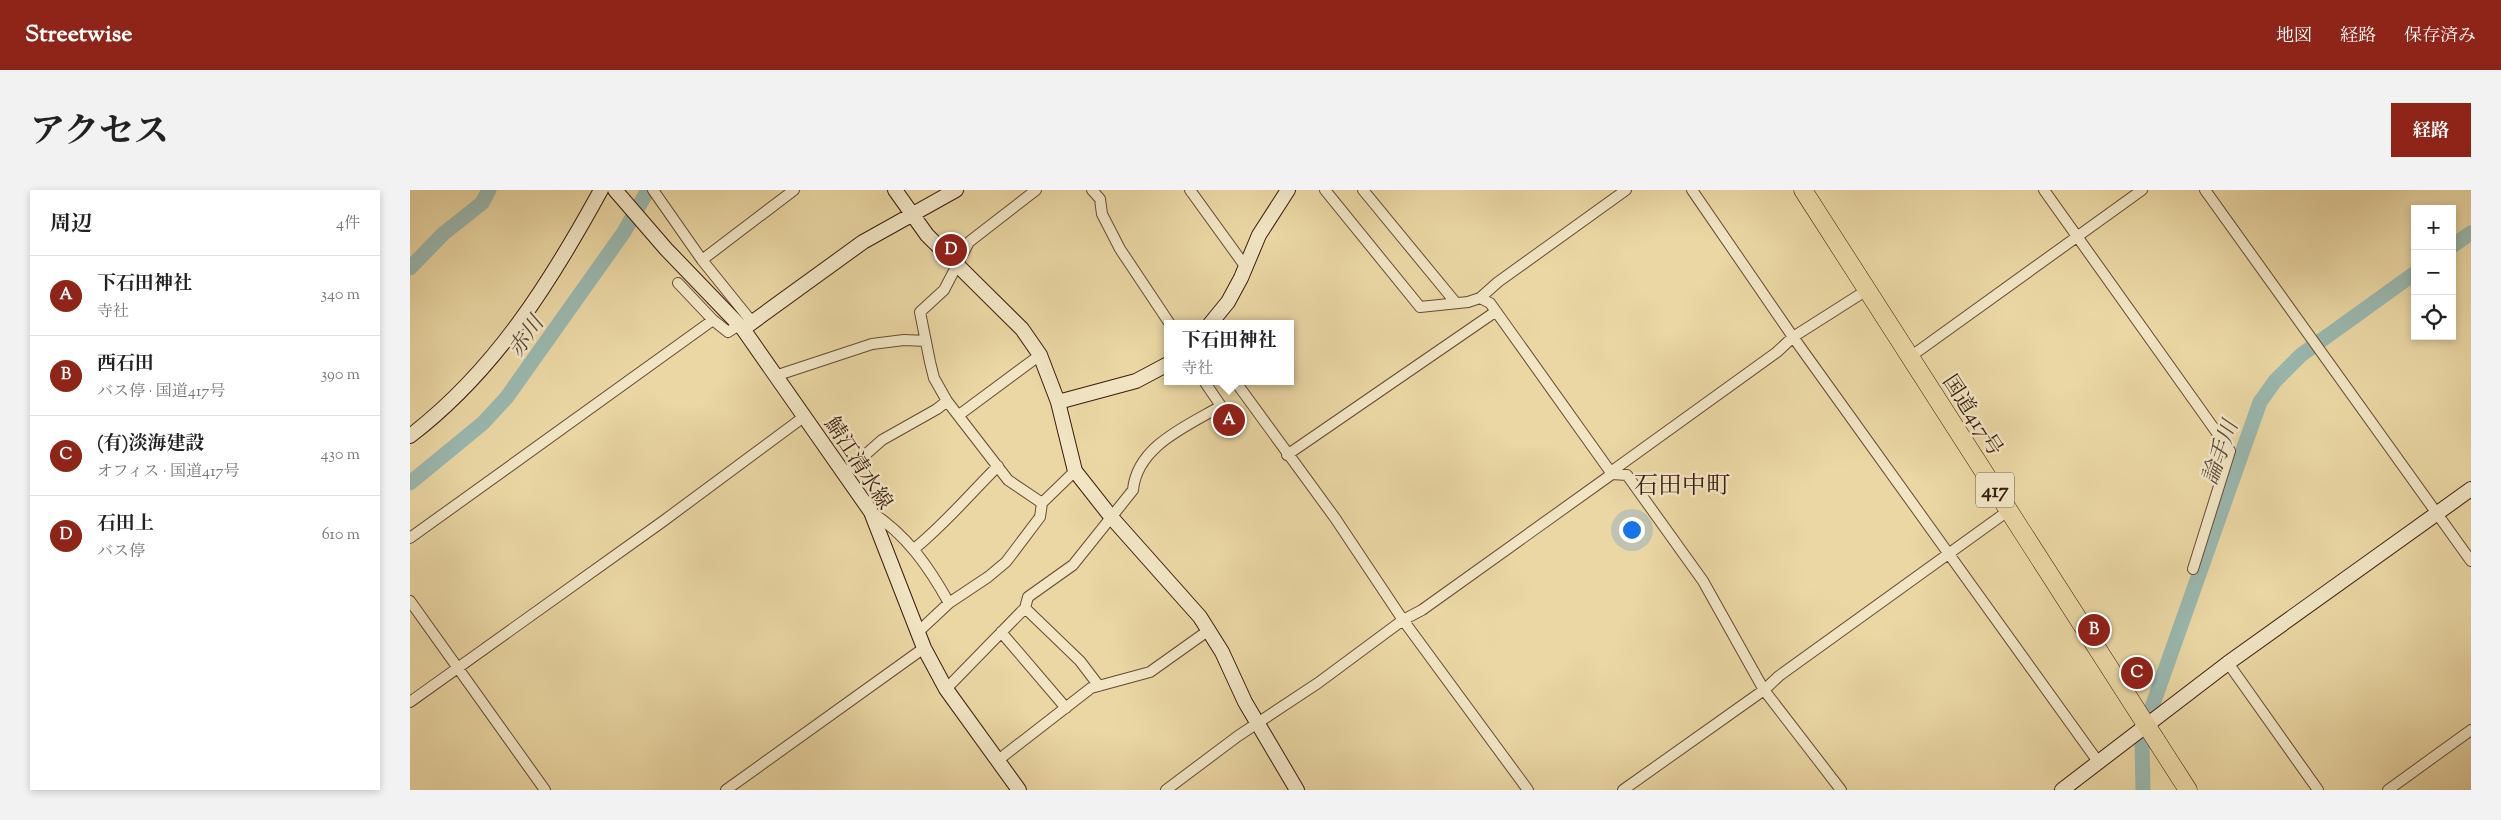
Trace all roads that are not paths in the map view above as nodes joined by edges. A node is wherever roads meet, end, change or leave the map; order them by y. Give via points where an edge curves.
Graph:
1 (601, 190) edge
2 (615, 190) edge
3 (653, 190) edge
4 (794, 190) edge
5 (895, 190) edge
6 (956, 190) edge
7 (1036, 190) edge
8 (1092, 190) edge
9 (1288, 190) edge
10 (1325, 190) edge
11 (1363, 190) edge
12 (1626, 190) edge
13 (1692, 190) edge
14 (1803, 190) edge
15 (2044, 190) edge
16 (2142, 190) edge
17 (2205, 190) edge
18 (1192, 191) edge
19 (913, 213) junction
20 (2077, 236) junction
21 (702, 260) junction
22 (957, 263) junction
23 (1246, 266) junction
24 (678, 283) dead end
25 (1867, 290) junction
26 (1480, 298) junction
27 (1456, 303) junction
28 (1495, 312) junction
29 (712, 320) junction
30 (1167, 320) edge
31 (1213, 320) edge
32 (745, 325) junction
33 (1793, 337) junction
34 (926, 341) junction
35 (1040, 355) junction
36 (1910, 357) junction
37 (1164, 366) edge
38 (776, 376) junction
39 (1207, 385) edge
40 (1238, 385) edge
41 (947, 401) junction
42 (1058, 402) junction
43 (959, 415) junction
44 (805, 416) junction
45 (410, 436) edge
46 (1287, 455) junction
47 (998, 466) junction
48 (1075, 472) junction
49 (1612, 472) junction
50 (842, 473) junction
51 (2471, 489) edge
52 (1042, 504) junction
53 (2008, 511) junction
54 (871, 512) junction
55 (2437, 513) junction
56 (1112, 518) junction
57 (410, 538) edge
58 (914, 548) junction
59 (1950, 554) junction
60 (2471, 561) edge
61 (2194, 569) dead end
62 (410, 601) edge
63 (949, 603) junction
64 (1025, 608) junction
65 (1403, 620) junction
66 (1209, 630) junction
67 (918, 632) junction
68 (1001, 632) junction
69 (924, 648) junction
70 (2228, 662) junction
71 (458, 668) junction
72 (1099, 686) junction
73 (946, 689) junction
74 (1764, 690) junction
75 (410, 702) edge
76 (1066, 708) junction
77 (1258, 724) junction
78 (2146, 725) junction
79 (2471, 730) edge
80 (996, 761) junction
81 (2100, 763) junction
82 (545, 790) edge
83 (726, 790) edge
84 (1019, 790) edge
85 (1166, 790) edge
86 (1297, 790) edge
87 (1528, 790) edge
88 (1623, 790) edge
89 (1841, 790) edge
90 (2062, 790) edge
91 (2188, 790) edge
92 (2318, 790) edge
93 (2388, 790) edge

1 - 45 street via 538,299 478,374
2 - 32 street, 鯖江清水線 via 666,249
3 - 21 street
4 - 21 street
5 - 19 street
6 - 19 street
7 - 22 street via 969,242
8 - 30 street via 1100,199 1102,214 1120,249
9 - 23 street via 1259,235
10 - 27 street via 1420,307
11 - 27 street
12 - 26 street
13 - 33 street
14 - 25 highway, 国道417号 / 417
15 - 20 street
16 - 20 street
17 - 55 street
18 - 23 street
19 - 22 street via 927,235
19 - 32 street via 863,242
20 - 36 street
20 - 61 street via 2230,451
21 - 32 street
22 - 34 street via 944,290 920,312
22 - 35 street via 1022,329
23 - 31 street via 1228,302
24 - 29 street
25 - 33 street
25 - 36 highway, 国道417号 / 417
26 - 27 street
26 - 28 street via 1490,303
28 - 46 street
28 - 49 street
29 - 32 street via 728,332
29 - 57 street
32 - 38 street, 鯖江清水線
33 - 49 street
33 - 59 street
34 - 38 street via 872,344
34 - 41 street via 934,378
35 - 42 street
35 - 43 street
36 - 53 highway, 国道417号 / 417
37 - 42 street via 1136,381
38 - 44 street, 鯖江清水線
39 - 56 street via 1221,406 1165,440 1144,458 1134,479 1133,490
40 - 46 street
41 - 43 street
41 - 50 street via 882,440
42 - 48 street
43 - 47 street
44 - 50 street, 鯖江清水線
44 - 71 street
46 - 65 street
47 - 52 street via 1008,480
47 - 58 street
48 - 52 street
48 - 56 street
49 - 65 street via 1430,604
49 - 74 street via 1627,475 1702,582
50 - 54 street, 鯖江清水線
51 - 55 street
52 - 63 street via 1040,517 1006,562
53 - 59 street
53 - 78 highway, 国道417号 / 417
54 - 58 street via 890,524
54 - 67 street, 鯖江清水線
55 - 60 street
55 - 70 street
56 - 64 street via 1073,565 1028,597
56 - 66 street
58 - 63 street
59 - 74 street
59 - 81 street
62 - 71 street
63 - 67 street
64 - 68 street
64 - 72 street via 1080,661
65 - 77 street
65 - 87 street
66 - 72 street via 1150,672
66 - 77 street
67 - 69 street, 鯖江清水線
68 - 73 street
68 - 76 street
69 - 73 street, 鯖江清水線
69 - 83 street
70 - 78 street
70 - 92 street
71 - 75 street
71 - 82 street
72 - 76 street via 1091,688
73 - 80 street, 鯖江清水線
74 - 88 street
74 - 89 street
76 - 80 street
77 - 85 street
77 - 86 street
78 - 81 street
78 - 91 highway, 国道417号 / 417
79 - 93 street
80 - 84 street, 鯖江清水線
81 - 90 street

